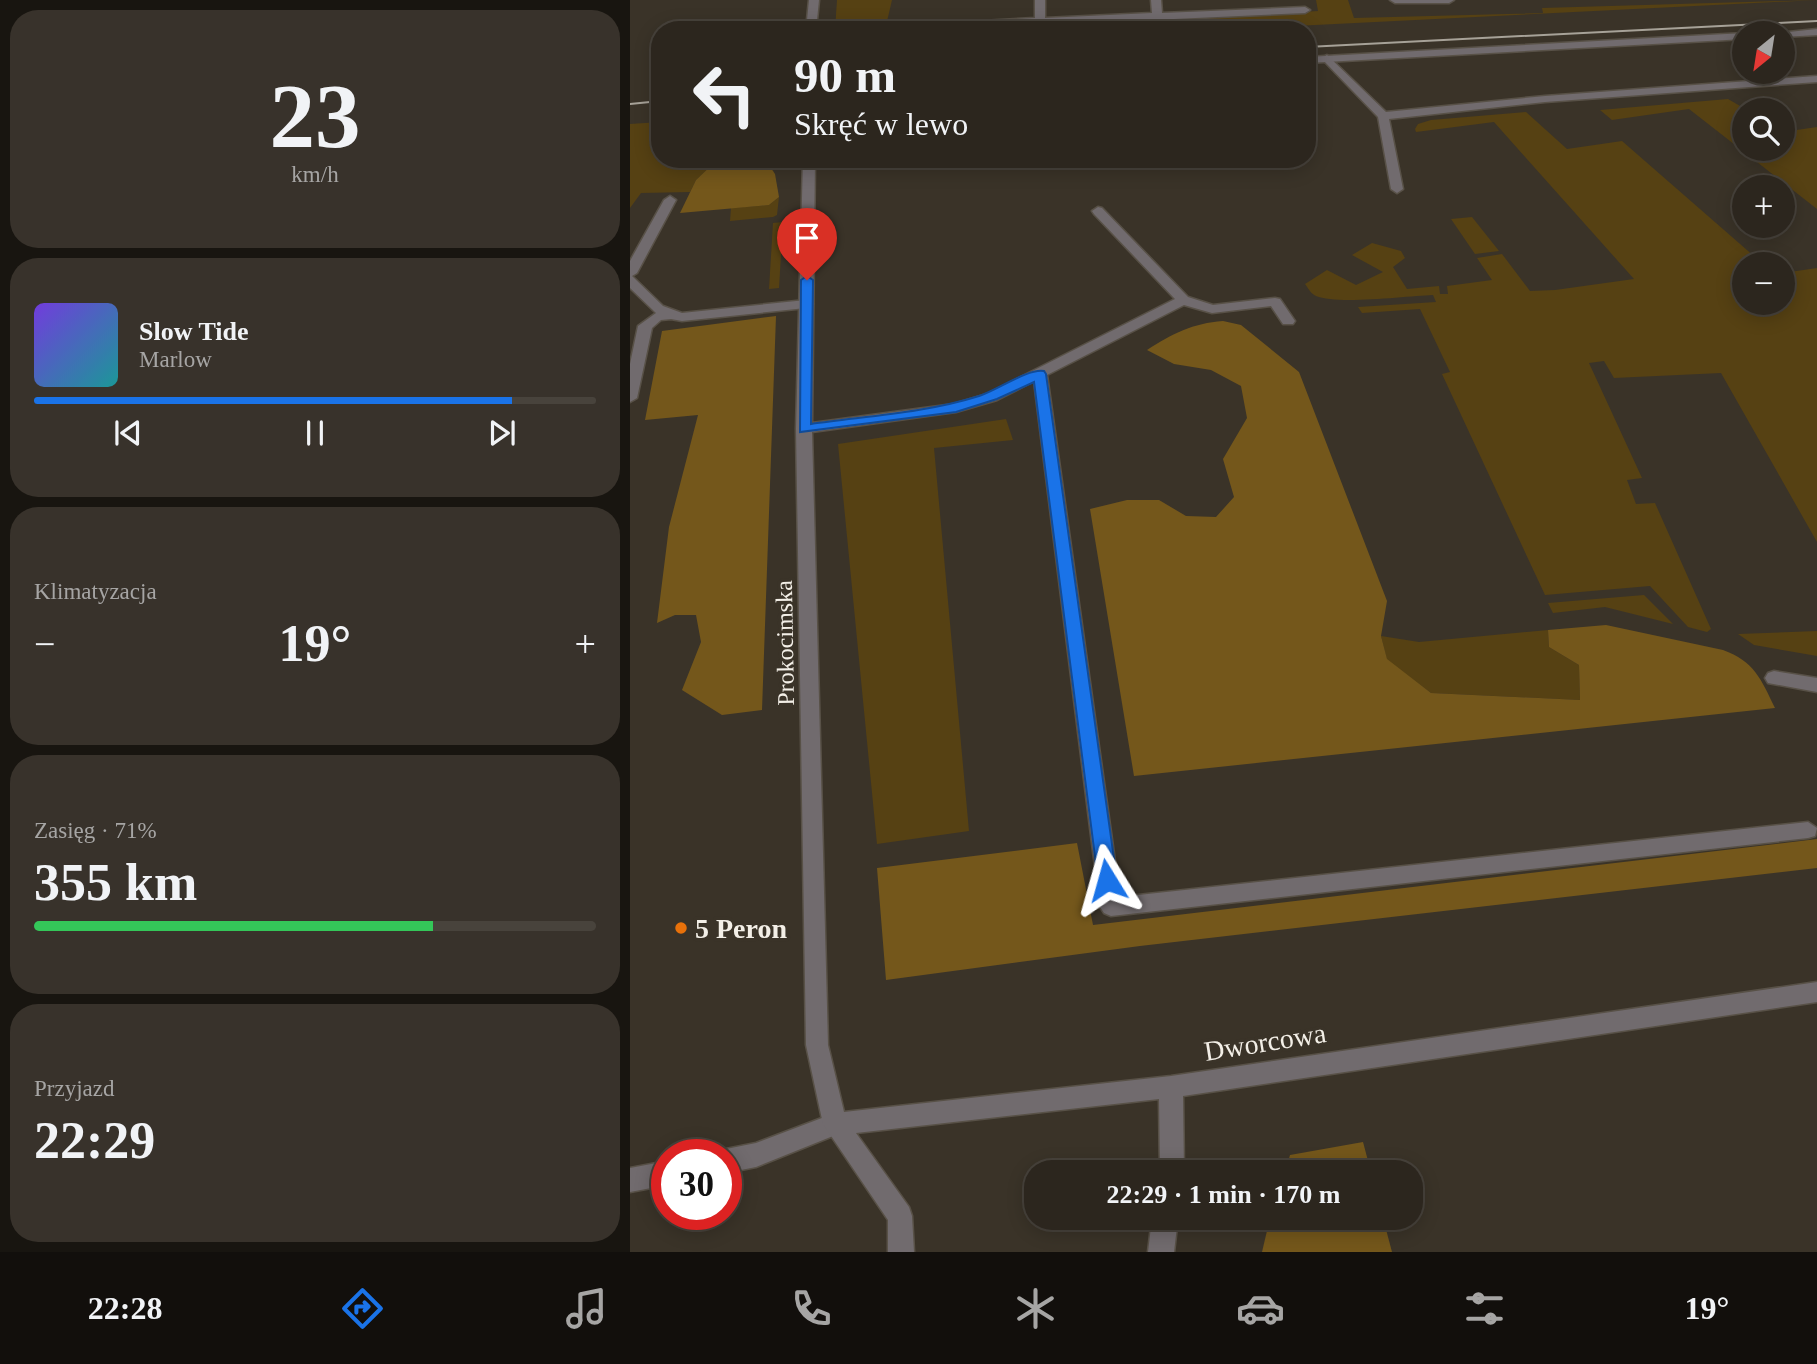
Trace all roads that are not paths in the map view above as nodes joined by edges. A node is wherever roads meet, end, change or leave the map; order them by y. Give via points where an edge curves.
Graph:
1 (814, 0) edge
2 (1040, 0) edge
3 (1156, 0) edge
4 (1395, 0) edge
5 (1449, 0) edge
6 (1305, 10) dead end
7 (938, 15) dead end
8 (1157, 16) junction
9 (1040, 18) junction
10 (812, 21) edge
11 (1001, 21) edge
12 (1817, 32) edge
13 (1796, 33) edge
14 (1732, 37) edge
15 (1327, 58) junction
16 (1316, 59) edge
17 (1817, 79) edge
18 (1383, 116) junction
19 (809, 168) edge
20 (1397, 189) dead end
21 (670, 200) dead end
22 (1098, 211) dead end
23 (630, 273) edge
24 (630, 280) edge
25 (1183, 300) junction
26 (806, 304) junction
27 (670, 316) junction
28 (1288, 321) dead end
29 (1040, 374) junction
30 (630, 398) edge
31 (804, 429) junction
32 (1774, 678) dead end
33 (1817, 685) edge
34 (1808, 830) dead end
35 (1817, 992) edge
36 (1171, 1087) junction
37 (835, 1124) junction
38 (742, 1158) edge
39 (1172, 1160) edge
40 (651, 1176) edge
41 (630, 1180) edge
42 (1164, 1230) edge
43 (901, 1252) edge
44 (1161, 1252) edge

1 - 10 street
2 - 9 street
3 - 8 street
4 - 5 street
6 - 8 street
7 - 9 street
8 - 9 street
9 - 11 street
12 - 13 street
14 - 15 street
15 - 16 street
15 - 18 street
17 - 18 street
18 - 20 street
19 - 26 street, Prokocimska
21 - 23 street
22 - 25 street
24 - 27 street via 658,311
25 - 28 street via 1212,309 1275,302
25 - 29 street
26 - 27 street
26 - 31 street, Prokocimska
27 - 30 street via 657,317 645,326
29 - 31 street via 956,408
29 - 34 street via 1111,907
31 - 37 street, Prokocimska via 817,1045
32 - 33 street
35 - 36 street, Dworcowa
36 - 37 street, Dworcowa
36 - 39 street
37 - 38 street, Dworcowa
37 - 43 street via 900,1216
40 - 41 street
42 - 44 street

